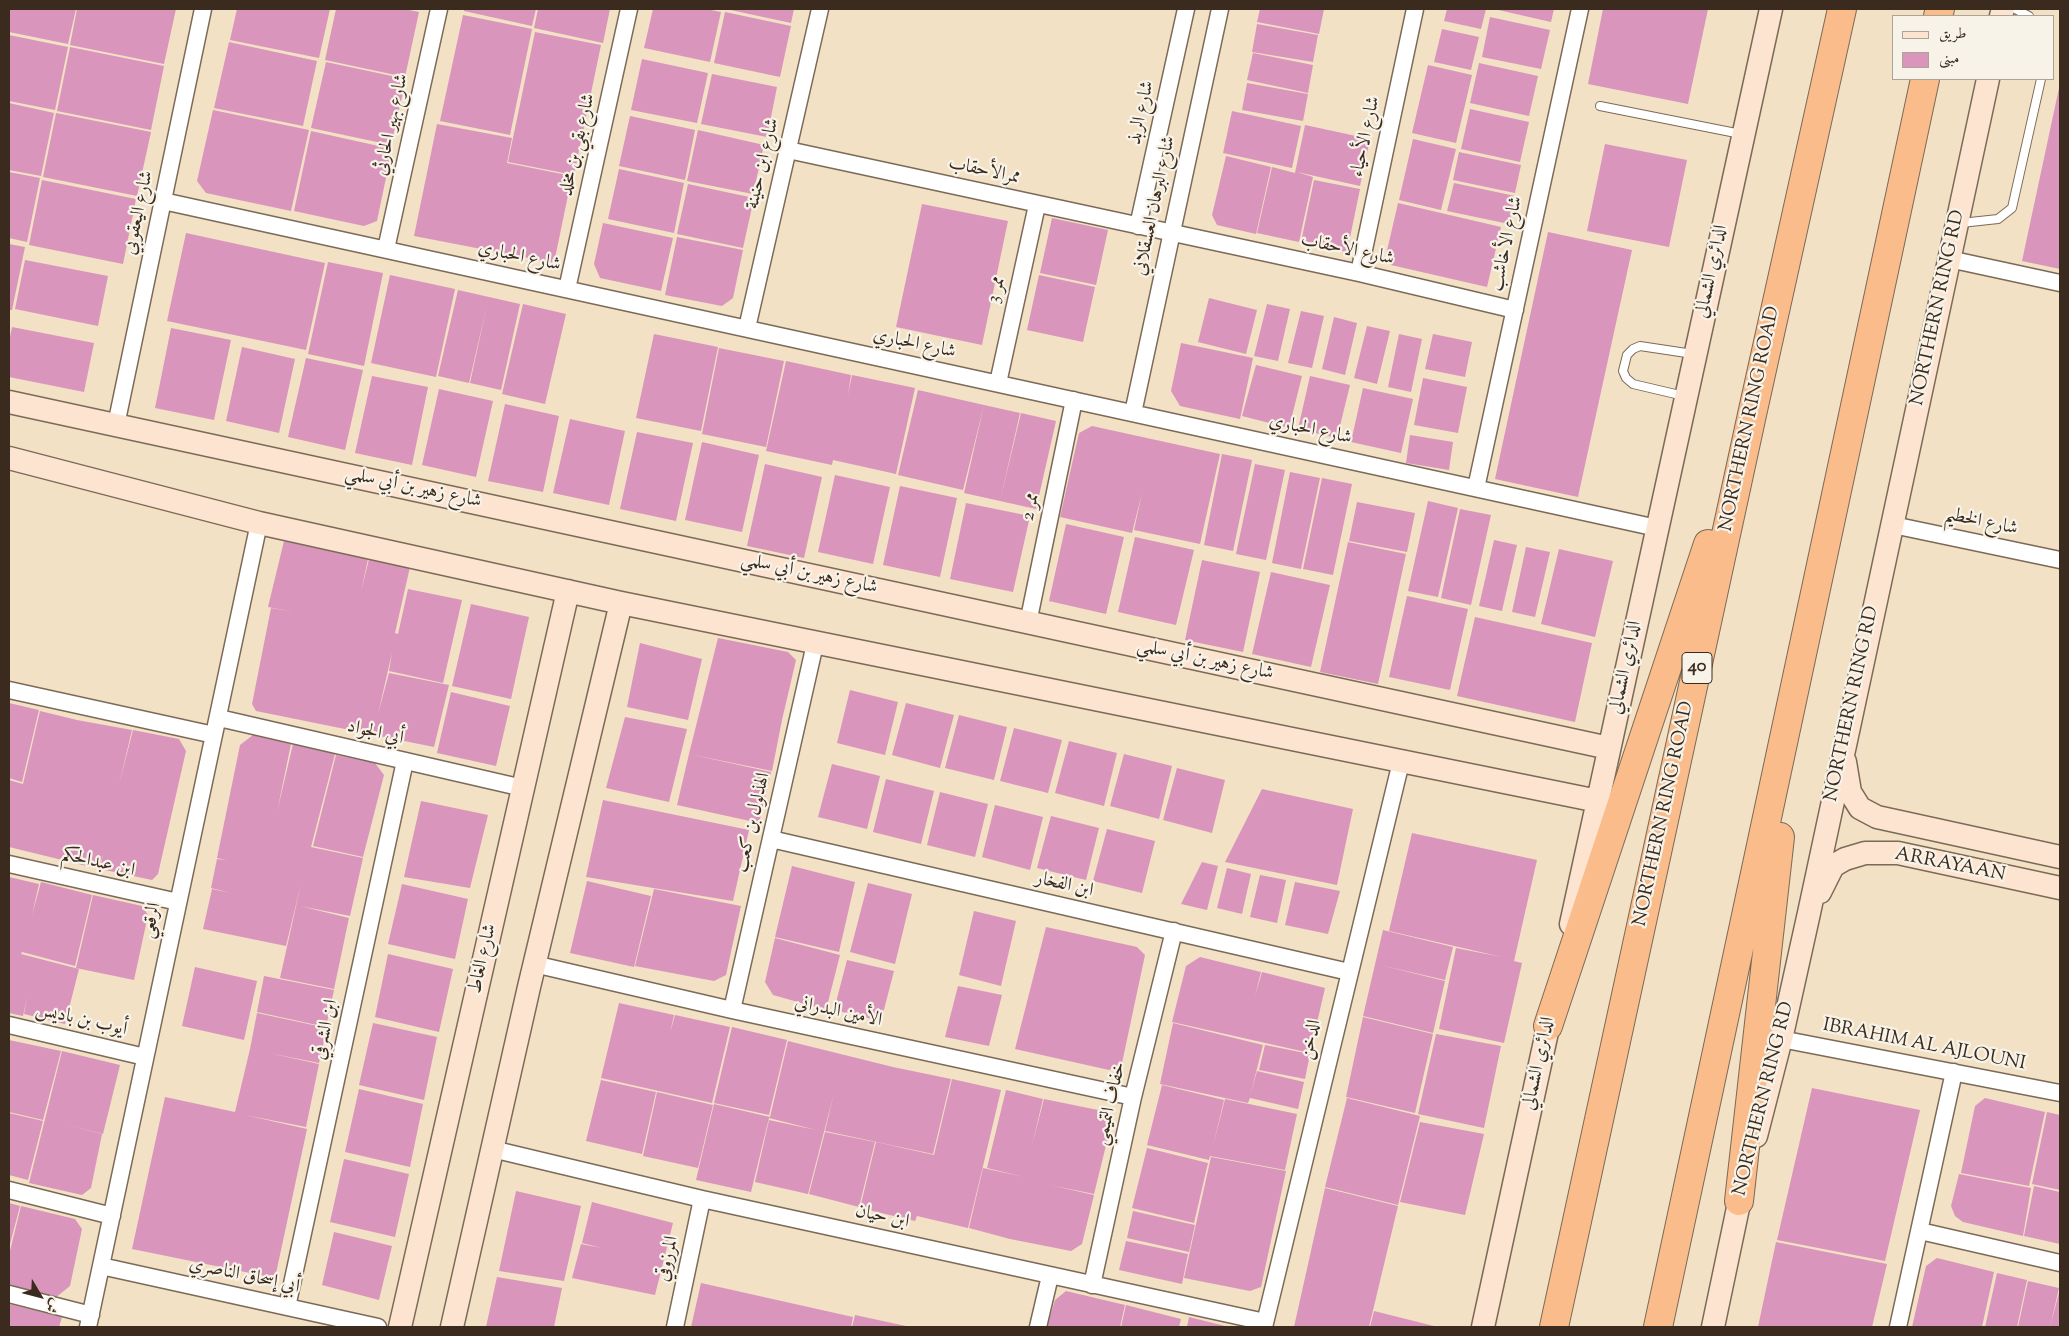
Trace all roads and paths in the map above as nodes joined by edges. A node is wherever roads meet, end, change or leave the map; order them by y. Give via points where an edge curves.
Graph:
1 (203, 9) edge
2 (440, 9) edge
3 (630, 9) edge
4 (820, 9) edge
5 (1186, 9) edge
6 (1220, 9) edge
7 (1415, 9) edge
8 (1580, 9) edge
9 (1771, 9) edge
10 (1842, 9) edge
11 (2015, 9) edge
12 (2027, 15) edge
13 (1925, 80) edge
14 (1988, 80) edge
15 (2042, 80) edge
16 (1600, 106) dead end
17 (1743, 135) junction
18 (788, 150) junction
19 (163, 200) junction
20 (1038, 204) junction
21 (1957, 224) junction
22 (1138, 226) junction
23 (1171, 234) junction
24 (386, 249) junction
25 (1949, 259) junction
26 (1359, 273) junction
27 (2060, 284) edge
28 (567, 289) junction
29 (1515, 310) junction
30 (747, 328) junction
31 (1695, 354) junction
32 (998, 383) junction
33 (1686, 396) junction
34 (1074, 400) junction
35 (9, 402) edge
36 (1753, 410) junction
37 (1133, 413) junction
38 (116, 425) junction
39 (9, 458) edge
40 (1476, 488) junction
41 (259, 524) junction
42 (1893, 525) junction
43 (1657, 528) junction
44 (2060, 560) edge
45 (568, 591) junction
46 (621, 603) junction
47 (1028, 623) junction
48 (815, 644) junction
49 (1797, 683) junction
50 (9, 690) edge
51 (218, 718) junction
52 (214, 735) junction
53 (1843, 747) junction
54 (1609, 748) junction
55 (406, 761) junction
56 (1401, 762) junction
57 (523, 788) junction
58 (1598, 801) junction
59 (1886, 819) junction
60 (771, 839) junction
61 (1878, 854) junction
62 (2060, 857) edge
63 (9, 864) edge
64 (2060, 888) edge
65 (178, 902) junction
66 (1809, 913) junction
67 (1174, 931) junction
68 (534, 964) junction
69 (1349, 972) junction
70 (732, 1010) junction
71 (9, 1025) edge
72 (1548, 1026) junction
73 (1781, 1039) junction
74 (145, 1057) junction
75 (1954, 1072) junction
76 (2060, 1093) edge
77 (1133, 1097) junction
78 (492, 1149) junction
79 (9, 1190) edge
80 (702, 1199) junction
81 (1739, 1201) junction
82 (112, 1216) junction
83 (1920, 1231) junction
84 (2060, 1263) edge
85 (101, 1266) junction
86 (1050, 1276) junction
87 (1092, 1286) junction
88 (9, 1294) edge
89 (287, 1307) junction
90 (90, 1321) edge
91 (1265, 1325) edge
92 (378, 1327) edge
93 (400, 1327) edge
94 (452, 1327) edge
95 (675, 1327) edge
96 (1038, 1327) edge
97 (1483, 1327) edge
98 (1554, 1327) edge
99 (1658, 1327) edge
100 (1713, 1327) edge
101 (1898, 1327) edge

1 - 19 street, شارع اليعقوبي
2 - 24 street, شارع بهير الحارثي
3 - 28 street, شارع بقي بن مخلد
4 - 18 street, شارع ابن حنينة
5 - 22 street, شارع الربذ
6 - 23 street, شارع البرهان العسقلاني
7 - 26 street, شارع الأحياء
8 - 29 street, شارع الأخاشب
9 - 17 street, الدائري الشمالي
10 - 36 highway, NORTHERN RING ROAD / 40
11 - 12 lane
13 - 49 highway
14 - 21 street, NORTHERN RING RD
15 - 21 lane via 2012,208 1998,219
16 - 17 lane
17 - 31 street, الدائري الشمالي
18 - 20 street, ممرالأحقاب
18 - 30 street, شارع ابن حنينة
19 - 24 street, شارع الحباري
19 - 38 street, شارع اليعقوبي
20 - 22 street, ممرالأحقاب
20 - 32 street, ممر 3
21 - 25 street, NORTHERN RING RD
22 - 23 street, ممرالأحقاب
23 - 26 street, شارع الأحقاب
23 - 37 street, شارع البرهان العسقلاني
24 - 28 street, شارع الحباري
25 - 27 street
25 - 42 street, NORTHERN RING RD
26 - 29 street, شارع الأحقاب
28 - 30 street, شارع الحباري
29 - 40 street, شارع الأخاشب
30 - 32 street, شارع الحباري
31 - 33 street, الدائري الشمالي
31 - 33 lane via 1640,346 1626,355 1623,371 1633,384
32 - 34 street, شارع الحباري
33 - 43 street, الدائري الشمالي
34 - 37 street, شارع الحباري
34 - 47 street, ممر 2
35 - 38 street, شارع زهير بن أبي سلمي
36 - 72 highway
36 - 98 highway, NORTHERN RING ROAD / 40
37 - 40 street, شارع الحباري
38 - 47 street, شارع زهير بن أبي سلمي
39 - 41 street
40 - 43 street, شارع الحباري
41 - 45 street
41 - 51 street, الرقعي
42 - 44 street, شارع الخطيم
42 - 53 street, NORTHERN RING RD
43 - 54 street, الدائري الشمالي
45 - 46 street
45 - 57 street, شارع الغاط
46 - 48 street
46 - 68 street
47 - 54 street, شارع زهير بن أبي سلمي
48 - 56 street
48 - 60 street, الهذلول بن كعب
49 - 81 highway
49 - 99 highway
50 - 52 street
51 - 52 street, الرقعي
51 - 55 street, أبي الجواد
52 - 65 street, الرقعي
53 - 59 street, ARRAYAAN via 1850,792 1860,808 1877,818
53 - 66 street, NORTHERN RING RD
54 - 58 street, الدائري الشمالي
55 - 57 street, أبي الجواد
55 - 89 street, ابن الشرقي
56 - 58 street
56 - 69 street, الدخن
57 - 93 street, شارع الغاط
58 - 72 street, الدائري الشمالي
59 - 61 street
59 - 62 street, ARRAYAAN
60 - 67 street, ابن الفخار
60 - 70 street, الهذلول بن كعب
61 - 64 street, ARRAYAAN via 1898,853
61 - 66 street, ARRAYAAN via 1865,853 1834,866
63 - 65 street, ابن عبدالحكم
65 - 74 street, الرقعي
66 - 73 street, NORTHERN RING RD
67 - 69 street, ابن الفخار
67 - 77 street, خفاف التميمي
68 - 70 street, الأمين البدراني
68 - 78 street
69 - 91 street, الدخن
70 - 77 street, الأمين البدراني
71 - 74 street, أيوب بن باديس
72 - 97 street, الدائري الشمالي
73 - 75 street, IBRAHIM AL AJLOUNI
73 - 81 street, NORTHERN RING RD
74 - 82 street, الرقعي
75 - 76 street, IBRAHIM AL AJLOUNI
75 - 83 street
77 - 87 street, خفاف التميمي
78 - 80 street, ابن حيان
78 - 94 street
79 - 82 street
80 - 86 street, ابن حيان
80 - 95 street, المرزوقي
81 - 100 street, NORTHERN RING RD
82 - 85 street, الرقعي
83 - 84 street
83 - 101 street
85 - 89 street, أبي إسحاق الناصري
85 - 90 street, الرقعي
86 - 87 street, ابن حيان
86 - 96 street
87 - 91 street, ابن حيان
88 - 90 street
89 - 92 street, أبي إسحاق الناصري

